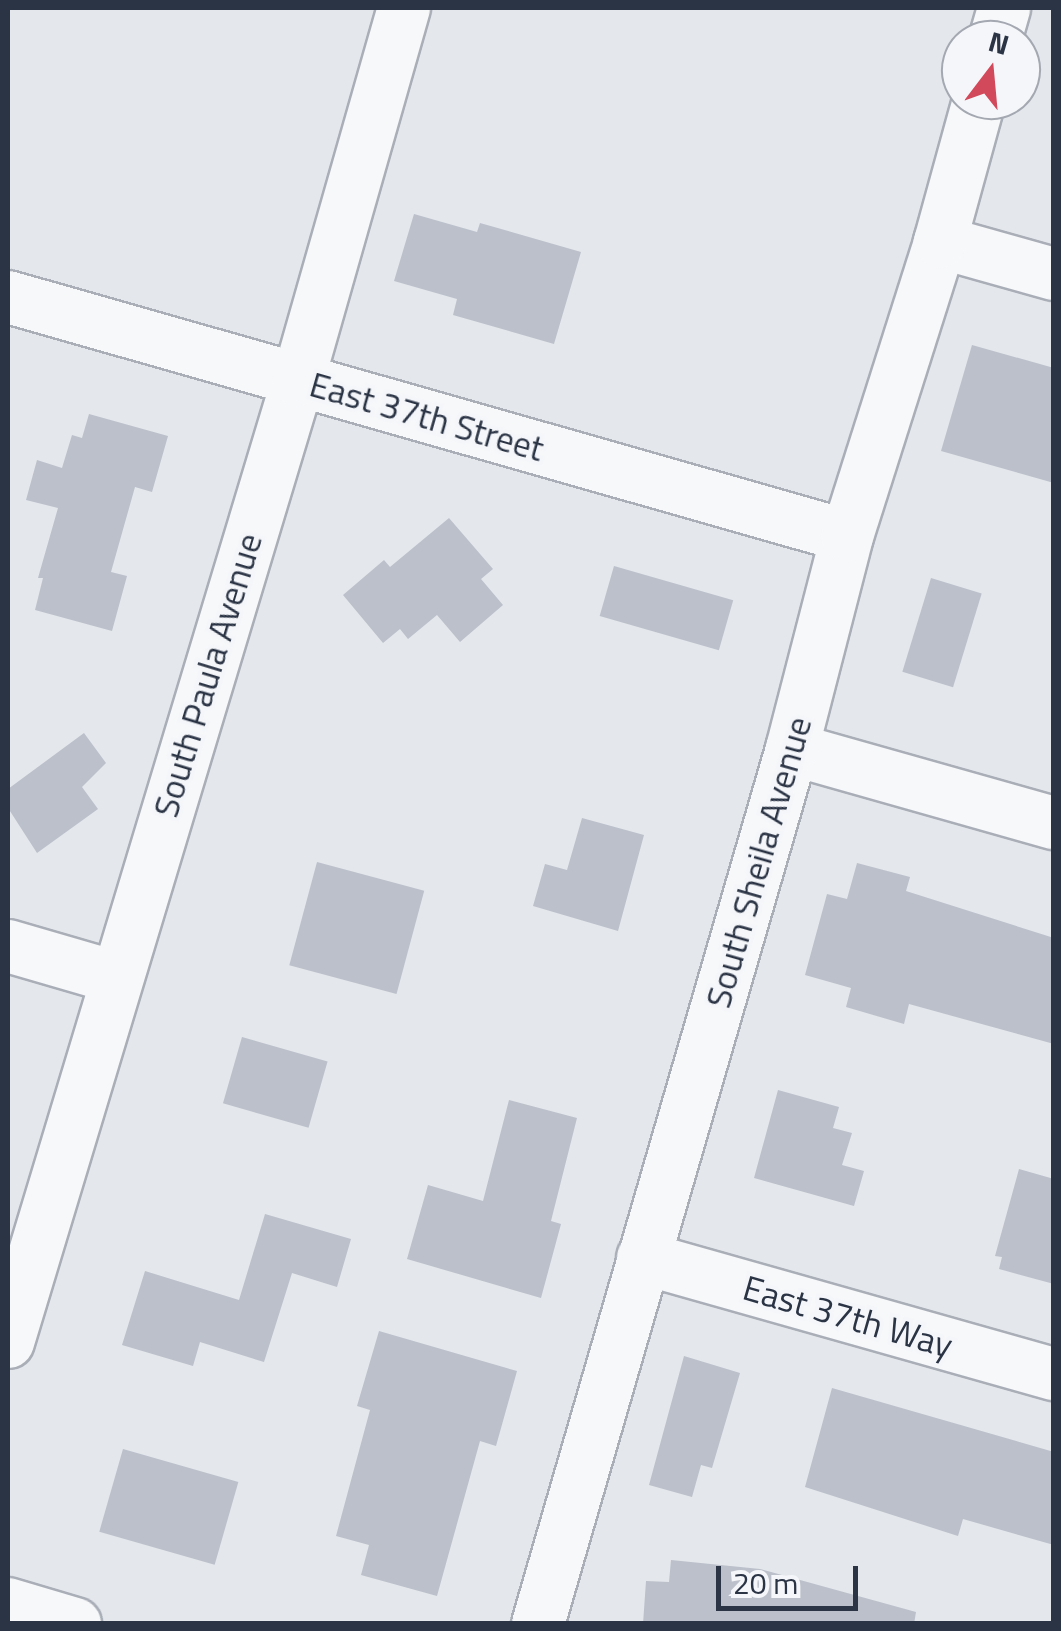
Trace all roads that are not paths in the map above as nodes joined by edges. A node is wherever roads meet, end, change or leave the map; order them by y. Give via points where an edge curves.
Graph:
1 (404, 8) edge
2 (974, 120) edge
3 (940, 242) junction
4 (1054, 274) edge
5 (8, 297) edge
6 (298, 380) junction
7 (847, 536) junction
8 (792, 750) junction
9 (1054, 823) edge
10 (8, 946) edge
11 (115, 977) junction
12 (643, 1258) junction
13 (8, 1342) edge
14 (1054, 1374) edge
15 (8, 1604) edge
16 (75, 1624) edge
17 (538, 1624) edge

1 - 6 street, South Paula Avenue
2 - 3 street, South Sheila Avenue
3 - 4 street
3 - 7 street, South Sheila Avenue
5 - 6 street, East 37th Street
6 - 7 street, East 37th Street
6 - 11 street, South Paula Avenue
7 - 8 street, South Sheila Avenue
8 - 9 street
8 - 12 street, South Sheila Avenue
10 - 11 street
11 - 13 street, South Paula Avenue
12 - 14 street, East 37th Way
12 - 17 street, South Sheila Avenue
15 - 16 street

